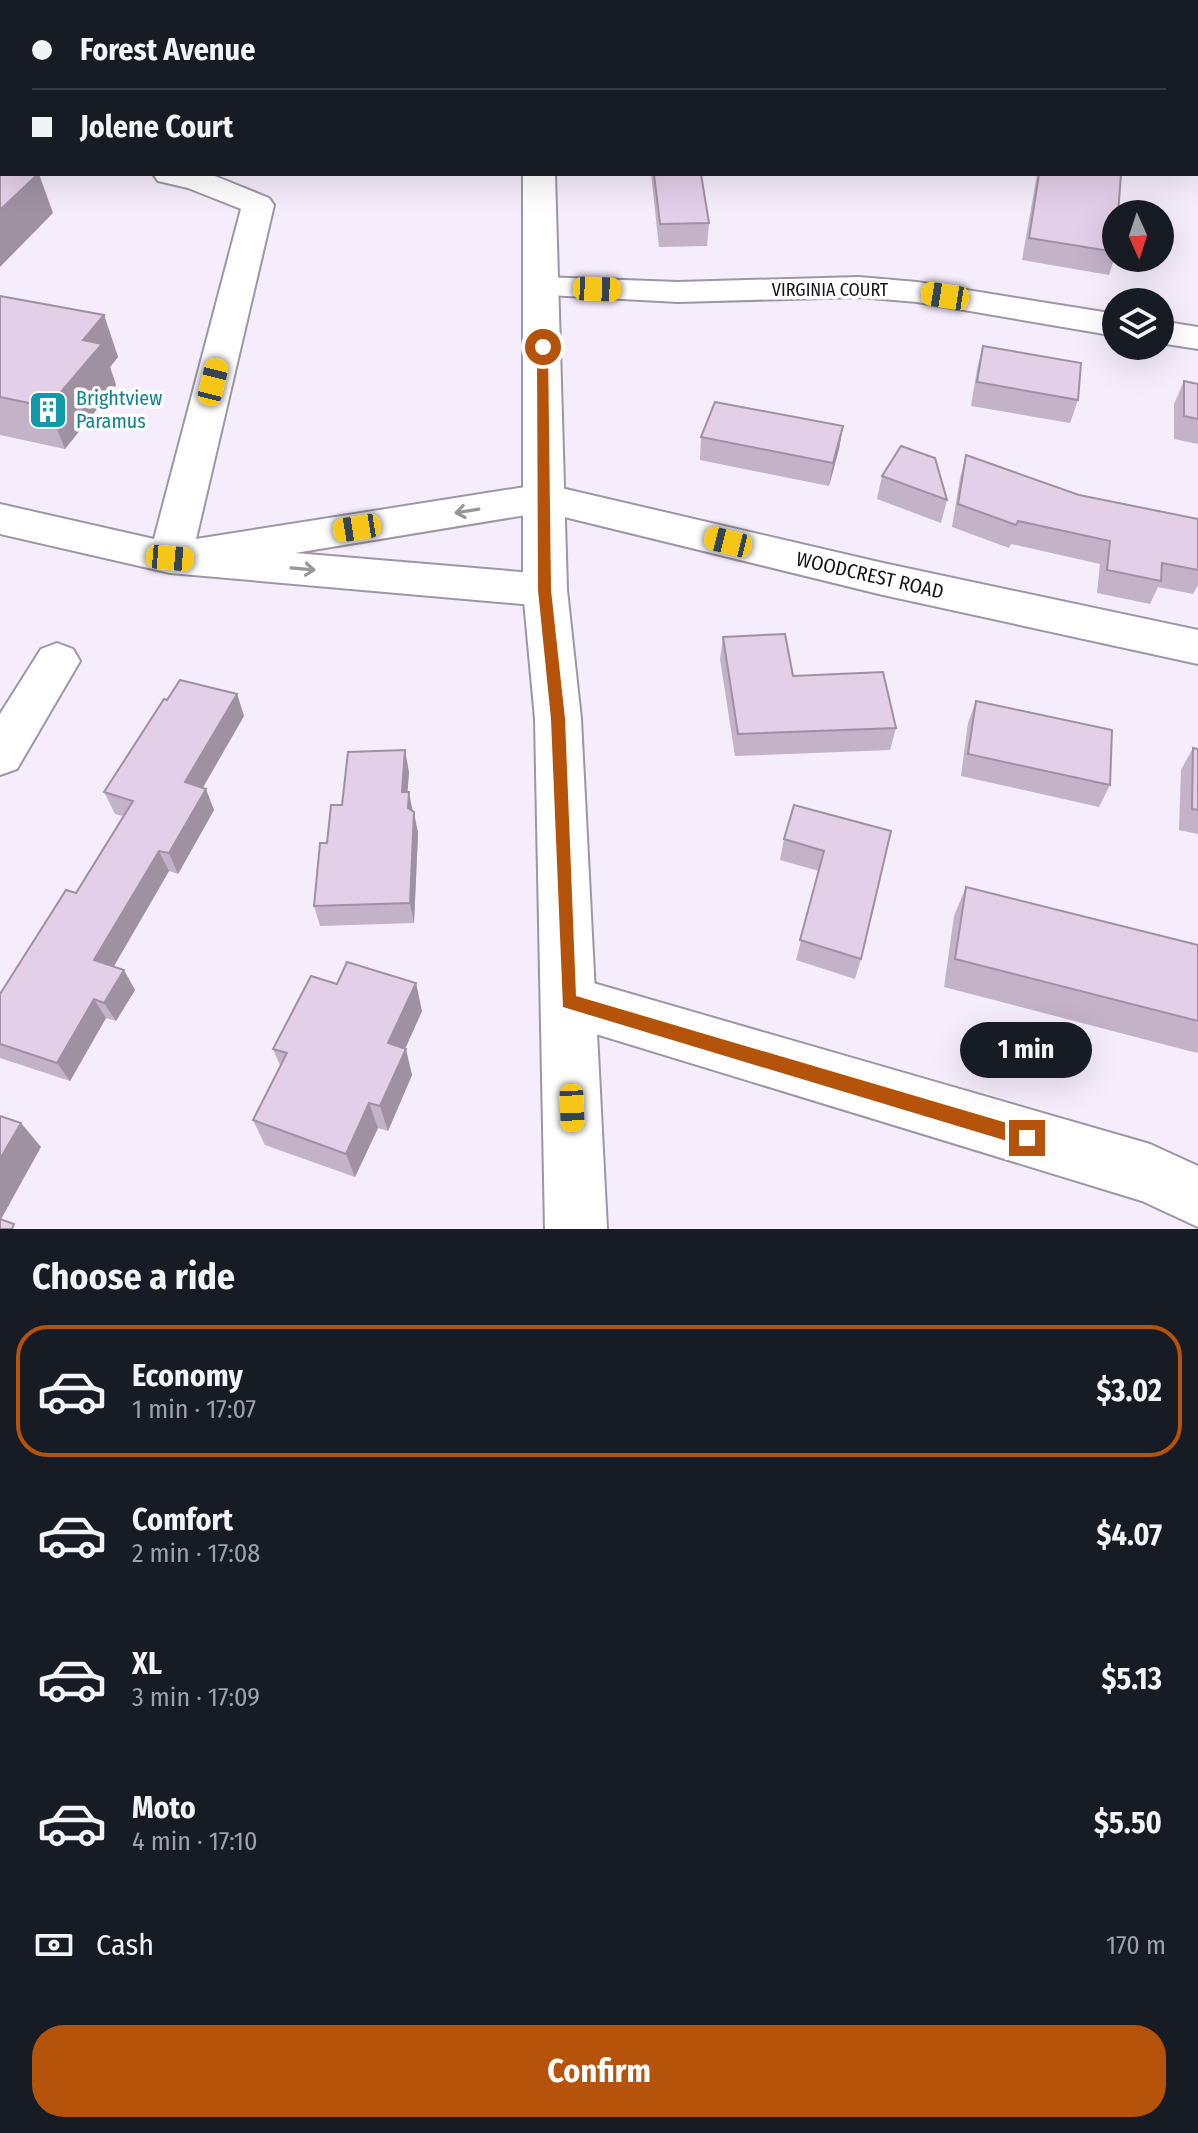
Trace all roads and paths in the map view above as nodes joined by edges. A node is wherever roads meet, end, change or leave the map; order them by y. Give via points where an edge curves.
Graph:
1 (178, 176) edge
2 (539, 176) edge
3 (542, 287) junction
4 (1102, 323) edge
5 (1174, 334) edge
6 (1198, 338) edge
7 (544, 498) junction
8 (0, 519) edge
9 (170, 558) junction
10 (545, 590) junction
11 (1198, 647) edge
12 (57, 661) dead end
13 (0, 755) edge
14 (569, 1002) junction
15 (1198, 1197) edge
16 (576, 1229) edge

1 - 9 street via 258,205
2 - 3 street
3 - 4 street, VIRGINIA COURT via 678,292 859,287
3 - 7 street
5 - 6 street
7 -> 9 street
7 - 10 street
7 - 11 street, WOODCREST ROAD
8 - 9 street
9 -> 10 street
10 - 14 street via 558,719
12 - 13 street
14 - 15 street via 1150,1174
14 - 16 street

